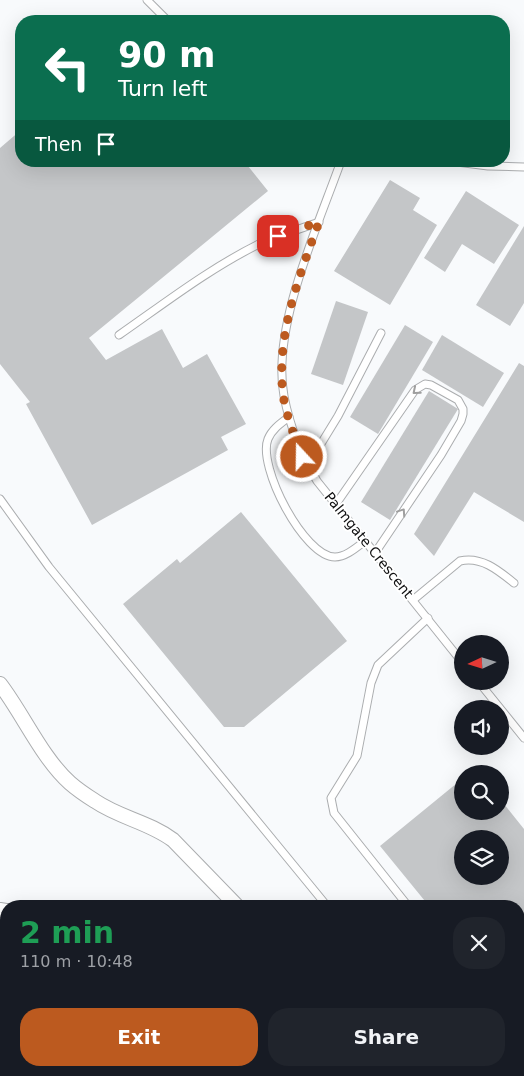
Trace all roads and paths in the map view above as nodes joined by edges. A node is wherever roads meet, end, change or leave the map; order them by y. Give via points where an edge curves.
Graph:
1 (147, 0) edge
2 (162, 15) edge
3 (339, 167) edge
4 (510, 167) edge
5 (524, 167) edge
6 (319, 222) junction
7 (381, 333) dead end
8 (118, 335) dead end
9 (289, 417) junction
10 (308, 465) junction
11 (0, 498) edge
12 (336, 504) junction
13 (366, 541) junction
14 (375, 553) junction
15 (514, 583) dead end
16 (413, 600) junction
17 (428, 618) junction
18 (454, 652) edge
19 (0, 684) edge
20 (485, 690) edge
21 (524, 738) edge
22 (231, 900) edge
23 (322, 900) edge
24 (403, 900) edge

1 - 2 lane
3 - 6 lane, Palmgate Crescent
4 - 5 lane
6 - 8 lane via 278,236 231,260
6 - 9 lane, Palmgate Crescent via 286,327 281,363 283,395
7 - 10 lane via 338,416
9 - 10 lane, Palmgate Crescent via 302,457
9 - 13 lane via 274,429 268,439 266,459 275,486 296,526 316,548 333,557 342,556
10 - 12 lane, Palmgate Crescent
11 - 23 lane via 49,567
12 - 13 lane, Palmgate Crescent
14 -> 12 lane via 461,421 463,409 458,400 431,385 425,384 415,390
13 - 14 lane, Palmgate Crescent
14 - 16 lane, Palmgate Crescent
15 - 16 lane via 487,565 468,559 460,561
16 - 17 lane, Palmgate Crescent
17 - 18 lane, Palmgate Crescent
17 - 24 lane via 378,665 370,682 357,756 331,798 334,813
19 - 22 street via 70,783 96,802 161,831
20 - 21 lane

